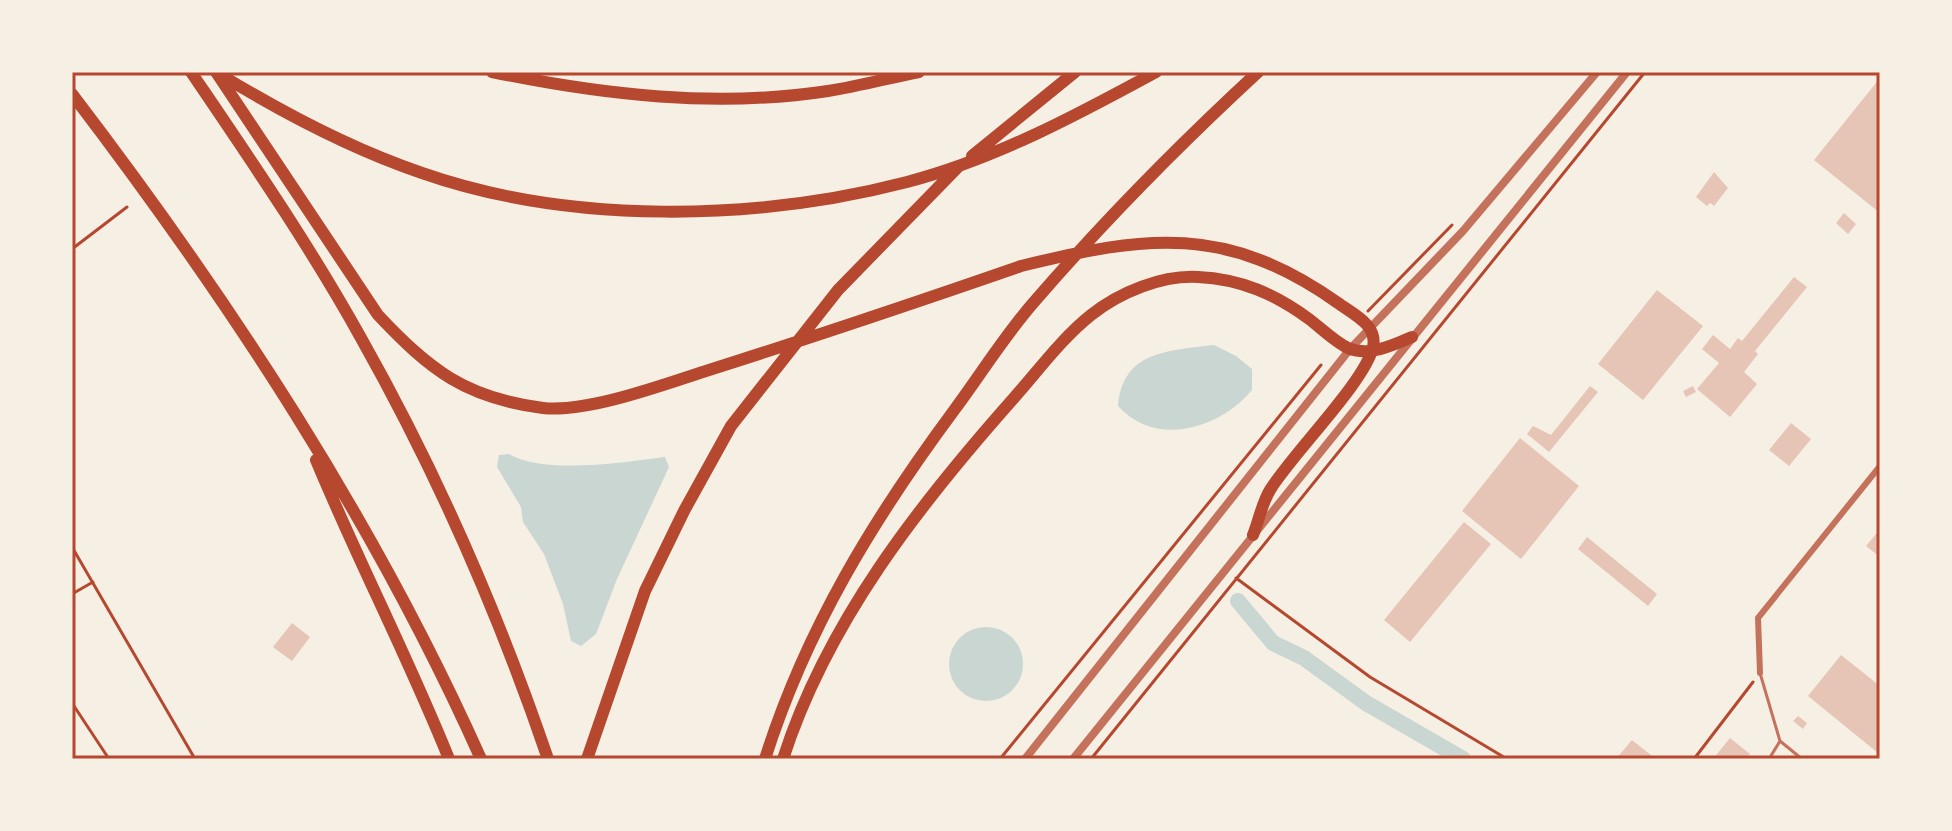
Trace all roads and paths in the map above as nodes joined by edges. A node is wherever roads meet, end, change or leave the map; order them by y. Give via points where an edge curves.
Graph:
1 (191, 72) edge
2 (216, 72) edge
3 (492, 72) edge
4 (919, 72) edge
5 (1075, 72) edge
6 (1156, 72) edge
7 (1258, 72) edge
8 (1597, 72) edge
9 (1627, 72) edge
10 (1645, 72) edge
11 (72, 94) edge
12 (127, 207) dead end
13 (72, 249) edge
14 (1370, 327) junction
15 (1412, 337) junction
16 (1350, 349) junction
17 (1372, 351) junction
18 (296, 413) junction
19 (1880, 466) edge
20 (1253, 535) junction
21 (72, 547) edge
22 (1236, 578) junction
23 (93, 582) junction
24 (72, 594) edge
25 (1760, 673) junction
26 (72, 703) edge
27 (1780, 741) junction
28 (109, 759) edge
29 (195, 759) edge
30 (449, 759) edge
31 (481, 759) edge
32 (548, 759) edge
33 (587, 759) edge
34 (765, 759) edge
35 (783, 759) edge
36 (1025, 759) edge
37 (1073, 759) edge
38 (1091, 759) edge
39 (1507, 759) edge
40 (1694, 759) edge
41 (1769, 759) edge
42 (1802, 759) edge

1 - 32 highway via 362,339 423,456 519,672
2 - 6 highway via 299,122 423,174 557,203 717,212 783,208 910,182 1031,138
2 - 14 highway via 378,315 451,381 502,400 546,408 618,399 1021,266 1120,244 1200,243 1249,254 1306,281
3 - 4 highway via 566,87 721,100 827,91
5 - 33 highway via 936,186 838,290 731,426 645,591
7 - 34 highway via 1140,186 1032,304 901,482 818,622
8 - 14 street via 1463,231
9 - 15 street
10 - 22 path
11 - 18 highway via 158,207
12 - 13 path
14 - 16 street
14 - 17 highway
15 - 17 highway
15 - 20 street
16 - 17 highway
16 - 35 highway via 1281,299 1218,278 1151,284 1119,296 1091,315 964,454 871,581 820,667
16 - 36 street
17 - 20 highway via 1269,491
18 - 30 highway
18 - 31 highway via 381,558
19 - 25 street via 1758,618
20 - 37 street
21 - 23 path
22 - 38 path
22 - 39 path via 1370,677
23 - 24 path
23 - 29 path
25 - 27 lane
25 - 40 path
26 - 28 path
27 - 41 lane
27 - 42 lane

